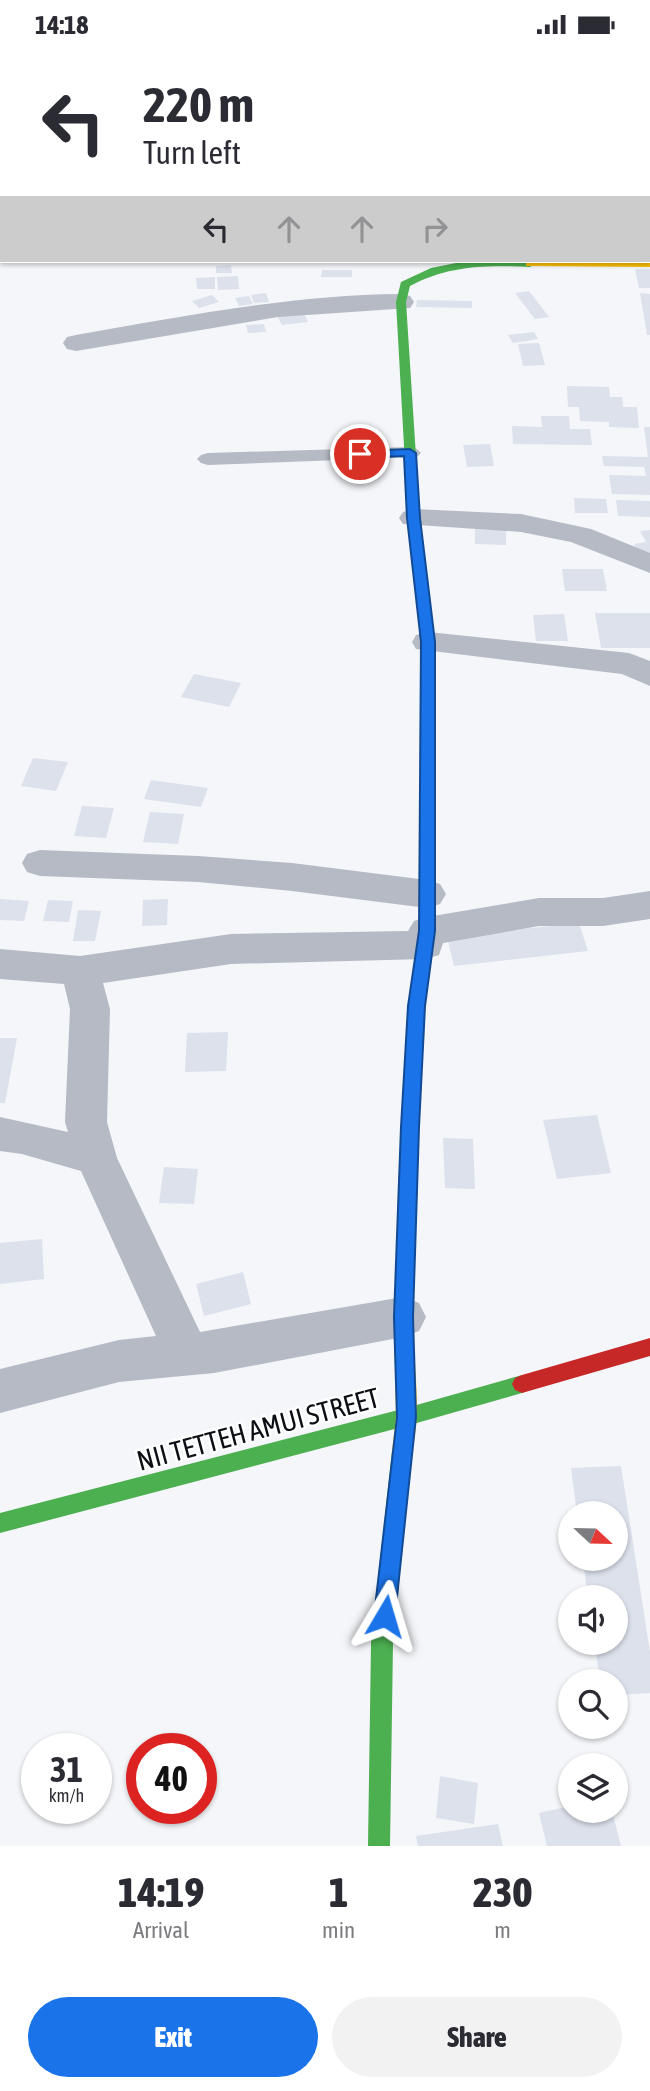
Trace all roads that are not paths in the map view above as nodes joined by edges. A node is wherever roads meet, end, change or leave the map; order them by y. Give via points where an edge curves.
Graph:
1 (442, 263) edge
2 (516, 263) edge
3 (650, 264) edge
4 (401, 302) junction
5 (76, 343) dead end
6 (410, 453) junction
7 (208, 459) dead end
8 (414, 518) junction
9 (650, 564) edge
10 (428, 642) junction
11 (650, 675) edge
12 (40, 863) dead end
13 (650, 905) edge
14 (426, 923) junction
15 (0, 964) edge
16 (80, 971) junction
17 (0, 1134) edge
18 (96, 1158) junction
19 (403, 1317) junction
20 (650, 1347) edge
21 (187, 1354) junction
22 (0, 1391) edge
23 (406, 1417) junction
24 (0, 1523) edge
25 (379, 1846) edge

1 - 4 street via 405,284
2 - 3 street
4 - 5 street via 311,306
4 - 6 street
6 - 7 lane
6 - 8 street
8 - 9 street via 522,523 580,535
8 - 10 street
10 - 11 street via 629,664
10 - 14 street
12 - 14 street via 252,874
13 - 14 street
14 - 16 street
14 - 19 street via 417,1006
15 - 16 street
16 - 18 street via 90,1009 86,1122
17 - 18 street
18 - 21 street
19 - 21 street
19 - 23 street
20 - 23 street, NII TETTEH AMUI STREET
21 - 22 street via 119,1361
23 - 24 street, NII TETTEH AMUI STREET
23 - 25 street via 382,1643

